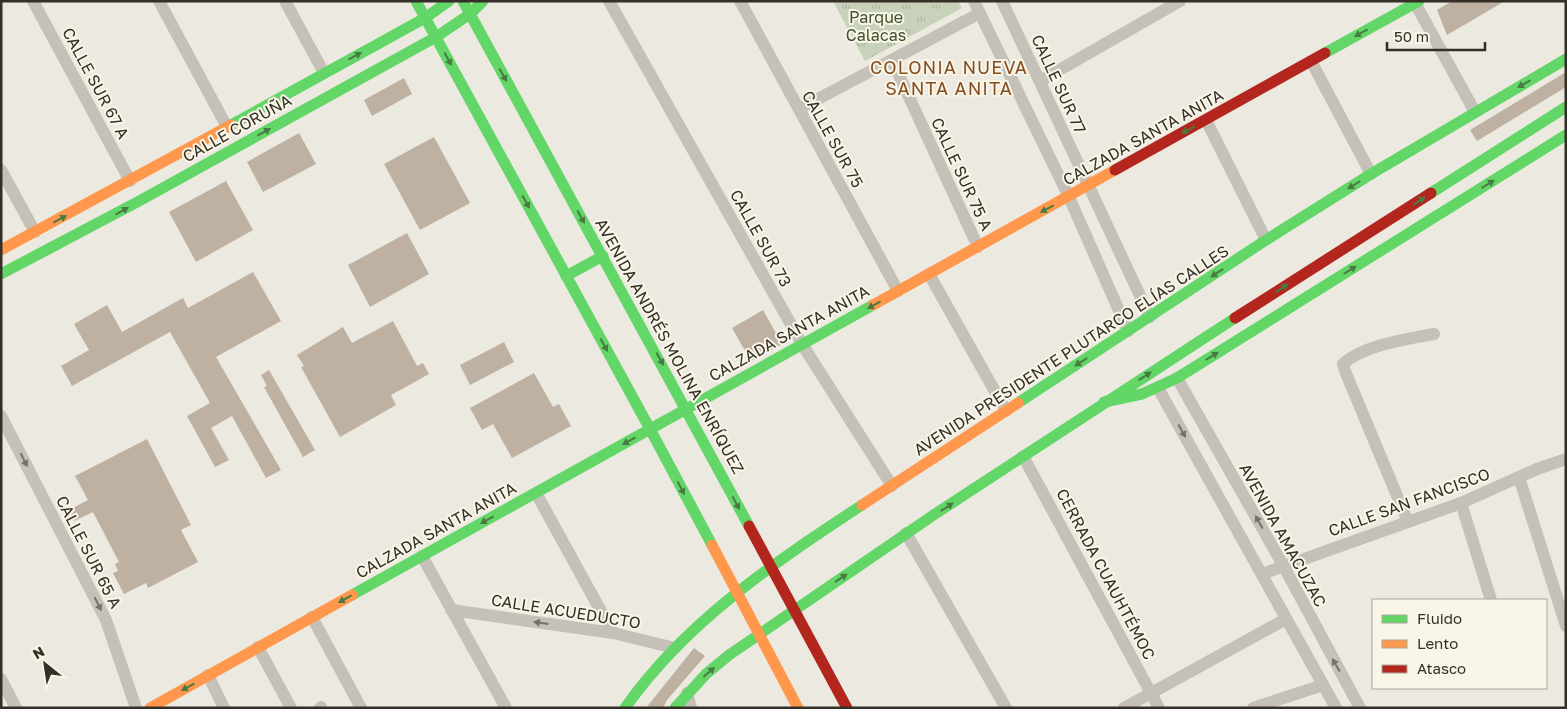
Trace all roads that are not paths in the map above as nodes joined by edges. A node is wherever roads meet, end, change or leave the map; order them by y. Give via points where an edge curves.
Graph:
1 (33, 1) edge
2 (159, 1) edge
3 (285, 1) edge
4 (416, 1) edge
5 (449, 1) edge
6 (463, 1) edge
7 (483, 1) edge
8 (609, 1) edge
9 (740, 1) edge
10 (974, 1) edge
11 (1002, 1) edge
12 (1180, 1) edge
13 (1417, 2) edge
14 (980, 13) junction
15 (470, 14) junction
16 (425, 18) junction
17 (436, 37) junction
18 (1566, 59) edge
19 (892, 60) junction
20 (1310, 61) junction
21 (324, 73) junction
22 (1040, 81) junction
23 (1566, 107) edge
24 (799, 109) junction
25 (1475, 112) junction
26 (1206, 120) junction
27 (227, 128) junction
28 (1566, 135) edge
29 (1, 170) edge
30 (1371, 174) junction
31 (130, 181) junction
32 (1089, 185) junction
33 (1069, 197) junction
34 (34, 232) junction
35 (1266, 240) junction
36 (978, 247) junction
37 (1, 250) edge
38 (603, 256) junction
39 (1, 274) edge
40 (930, 274) junction
41 (566, 276) junction
42 (898, 291) junction
43 (1150, 317) junction
44 (1128, 331) junction
45 (1434, 334) dead end
46 (802, 344) junction
47 (1178, 378) junction
48 (1158, 388) junction
49 (1104, 402) junction
50 (687, 409) junction
51 (1006, 411) junction
52 (1, 416) edge
53 (650, 429) junction
54 (1024, 456) junction
55 (1566, 459) edge
56 (1519, 477) junction
57 (892, 486) junction
58 (536, 493) junction
59 (1461, 503) junction
60 (1408, 522) junction
61 (906, 534) junction
62 (422, 556) junction
63 (1283, 565) junction
64 (770, 567) junction
65 (1262, 574) junction
66 (736, 592) junction
67 (1491, 599) edge
68 (451, 610) junction
69 (794, 610) junction
70 (312, 617) junction
71 (1286, 618) junction
72 (1566, 626) edge
73 (613, 633) junction
74 (759, 634) junction
75 (258, 647) junction
76 (675, 648) junction
77 (208, 676) junction
78 (1, 679) edge
79 (1323, 685) junction
80 (1151, 693) junction
81 (687, 694) junction
82 (16, 708) edge
83 (136, 708) edge
84 (150, 708) edge
85 (224, 708) edge
86 (291, 708) edge
87 (361, 708) edge
88 (506, 708) edge
89 (625, 708) edge
90 (675, 708) edge
91 (691, 708) edge
92 (798, 708) edge
93 (847, 708) edge
94 (1006, 708) edge
95 (1124, 708) edge
96 (1159, 708) edge
97 (1253, 708) edge
98 (1336, 708) edge
99 (1360, 708) edge

1 - 31 street, CALLE SUR 67 A
2 - 27 street
3 - 21 street
4 - 16 main road
5 - 16 main road, CALLE CORUÑA
6 - 15 main road, AVENIDA ANDRÉS MOLINA ENRÍQUEZ
7 - 15 main road, CALLE CORUÑA
8 - 46 street, CALLE SUR 73
9 - 24 street, CALLE SUR 75
10 - 14 street
11 - 22 street, CALLE SUR 77
12 - 22 street
13 -> 20 main road, CALZADA SANTA ANITA
13 - 25 street
14 - 19 street
14 - 33 street
15 - 17 main road, CALLE CORUÑA
15 -> 38 main road, AVENIDA ANDRÉS MOLINA ENRÍQUEZ
16 - 17 main road
21 -> 16 main road, CALLE CORUÑA
39 -> 17 main road, CALLE CORUÑA
17 -> 41 main road
18 -> 25 main road, AVENIDA PRESIDENTE PLUTARCO ELÍAS CALLES
19 - 24 street
19 - 36 street, CALLE SUR 75 A
20 - 26 main road, CALZADA SANTA ANITA
20 - 30 street
21 - 27 main road, CALLE CORUÑA
22 - 32 street, CALLE SUR 77
49 -> 23 main road
24 - 42 street, CALLE SUR 75
25 - 30 main road, AVENIDA PRESIDENTE PLUTARCO ELÍAS CALLES
26 -> 32 main road, CALZADA SANTA ANITA
26 - 35 street
27 - 31 main road, CALLE CORUÑA
47 -> 28 main road
29 - 34 street
30 -> 35 main road, AVENIDA PRESIDENTE PLUTARCO ELÍAS CALLES
34 -> 31 main road, CALLE CORUÑA
32 - 33 main road, CALZADA SANTA ANITA
32 - 43 street, CALLE SUR 77
33 -> 36 main road, CALZADA SANTA ANITA
33 - 44 street
34 - 37 main road, CALLE CORUÑA
35 -> 43 main road, AVENIDA PRESIDENTE PLUTARCO ELÍAS CALLES
36 - 40 main road, CALZADA SANTA ANITA
38 - 41 main road
38 -> 50 main road, AVENIDA ANDRÉS MOLINA ENRÍQUEZ
40 - 42 main road, CALZADA SANTA ANITA
40 - 51 street
41 -> 53 main road
42 -> 46 main road, CALZADA SANTA ANITA
43 - 44 main road, AVENIDA PRESIDENTE PLUTARCO ELÍAS CALLES
44 -> 51 main road, AVENIDA PRESIDENTE PLUTARCO ELÍAS CALLES
45 - 60 street via 1383,344 1344,364
46 - 50 main road, CALZADA SANTA ANITA
46 - 57 street, CALLE SUR 73
47 - 48 main road
63 -> 47 street, AVENIDA AMACUZAC
48 - 49 main road via 1125,400
48 -> 65 street
49 - 54 main road
50 - 53 main road, CALZADA SANTA ANITA
50 -> 64 main road, AVENIDA ANDRÉS MOLINA ENRÍQUEZ
51 - 57 main road, AVENIDA PRESIDENTE PLUTARCO ELÍAS CALLES
52 -> 83 street, CALLE SUR 65 A via 106,620
53 -> 58 main road, CALZADA SANTA ANITA
53 -> 66 main road
61 -> 54 main road
54 - 80 street, CERRADA CUAUHTÉMOC
55 - 56 street, CALLE SAN FANCISCO
56 - 59 street, CALLE SAN FANCISCO
56 - 72 street
57 - 64 main road, AVENIDA PRESIDENTE PLUTARCO ELÍAS CALLES
58 -> 62 main road, CALZADA SANTA ANITA
58 - 73 street
59 - 60 street, CALLE SAN FANCISCO
59 - 67 street
60 - 63 street, CALLE SAN FANCISCO
69 -> 61 main road
61 - 94 street
62 - 68 street
62 -> 70 main road, CALZADA SANTA ANITA
63 - 65 street, CALLE SAN FANCISCO
99 -> 63 street, AVENIDA AMACUZAC
64 - 66 main road, AVENIDA PRESIDENTE PLUTARCO ELÍAS CALLES
64 - 69 main road, AVENIDA ANDRÉS MOLINA ENRÍQUEZ
65 - 71 street
66 - 74 main road
66 - 76 main road, AVENIDA PRESIDENTE PLUTARCO ELÍAS CALLES
73 -> 68 street, CALLE ACUEDUCTO
68 - 88 street
69 - 74 main road
69 - 93 main road, AVENIDA ANDRÉS MOLINA ENRÍQUEZ
70 - 75 main road, CALZADA SANTA ANITA
70 - 87 street
71 - 79 street
71 - 80 street
73 - 76 street, CALLE ACUEDUCTO
81 -> 74 main road via 722,661
74 - 92 main road
75 - 77 main road, CALZADA SANTA ANITA
75 - 86 street
76 - 89 main road, AVENIDA PRESIDENTE PLUTARCO ELÍAS CALLES
77 -> 84 main road, CALZADA SANTA ANITA
77 - 85 street
78 - 82 street
79 - 97 street
79 - 98 street
80 - 95 street
80 - 96 street, CERRADA CUAUHTÉMOC
81 - 90 main road
81 - 91 street

